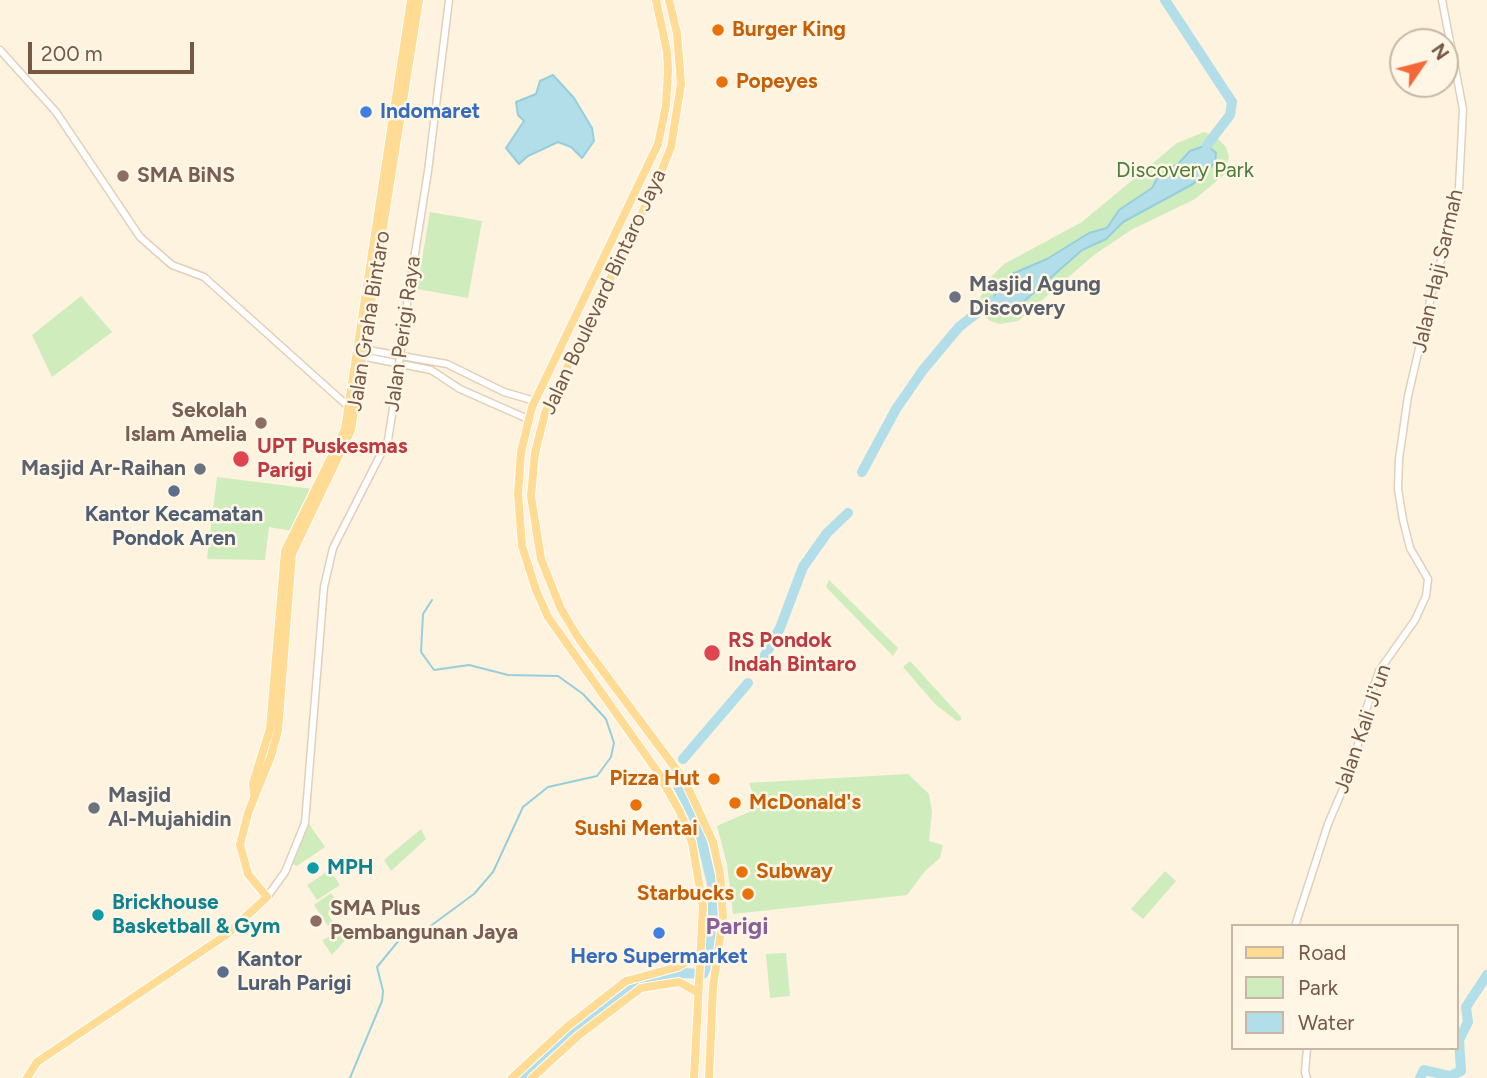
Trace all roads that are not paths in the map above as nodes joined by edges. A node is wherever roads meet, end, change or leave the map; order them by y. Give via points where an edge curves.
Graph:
1 (411, 0) edge
2 (419, 0) edge
3 (449, 0) edge
4 (656, 0) edge
5 (669, 0) edge
6 (1442, 0) edge
7 (413, 14) junction
8 (0, 50) edge
9 (360, 352) junction
10 (535, 401) junction
11 (352, 409) junction
12 (528, 419) junction
13 (1399, 459) joint
14 (552, 592) junction
15 (539, 598) junction
16 (685, 781) junction
17 (669, 792) junction
18 (255, 887) junction
19 (267, 897) junction
20 (260, 905) junction
21 (1296, 924) edge
22 (702, 952) junction
23 (679, 968) junction
24 (680, 981) junction
25 (698, 987) junction
26 (572, 1031) junction
27 (1307, 1050) edge
28 (27, 1078) edge
29 (512, 1078) edge
30 (532, 1078) edge
31 (694, 1078) edge
32 (709, 1078) edge
33 (1307, 1078) edge

1 - 7 main road, Jalan Graha Bintaro
2 - 7 main road, Jalan Graha Bintaro
3 - 19 street, Jalan Perigi Raya, bridge via 388,440 333,548 324,587 305,822 285,872
4 - 10 main road, Jalan Boulevard Bintaro Jaya via 668,70 658,144
5 - 14 main road, Jalan Boulevard Bintaro Jaya via 681,84 671,146 549,402 535,453 533,522
6 - 13 street, Jalan Haji Sarmah via 1463,109 1459,188 1408,396
7 - 9 main road, Jalan Graha Bintaro
8 - 11 street via 56,112 140,237 172,265 204,277
9 - 10 street via 447,364 504,392
9 - 11 main road, Jalan Graha Bintaro
9 - 12 street via 431,370 460,389
10 - 12 main road, Jalan Boulevard Bintaro Jaya
11 - 18 main road, Jalan Graha Bintaro via 341,441 285,551 270,730 240,848
12 - 15 main road, Jalan Boulevard Bintaro Jaya via 519,468 519,522
13 - 21 street, Jalan Kali Ji'un via 1403,520 1410,548 1428,579 1426,596 1379,671 1354,763 1328,824
14 - 15 main road
14 - 16 main road, Jalan Boulevard Bintaro Jaya via 579,639
15 - 17 main road, Jalan Boulevard Bintaro Jaya
16 - 17 main road
16 - 32 main road, Jalan Boulevard Bintaro Jaya via 708,826 720,874 722,924 713,987
17 - 22 main road, Jalan Boulevard Bintaro Jaya via 697,860 704,907
18 - 19 main road, Jalan Graha Bintaro
18 - 20 main road, Jalan Graha Bintaro
19 - 20 main road
20 - 28 main road via 218,941 33,1065
22 - 23 main road
22 - 25 main road, Jalan Boulevard Bintaro Jaya
23 - 24 main road
23 - 26 main road via 626,981
24 - 25 main road
24 - 26 main road via 635,991
25 - 31 main road, Jalan Boulevard Bintaro Jaya
26 - 29 main road
26 - 30 main road
27 - 33 street

